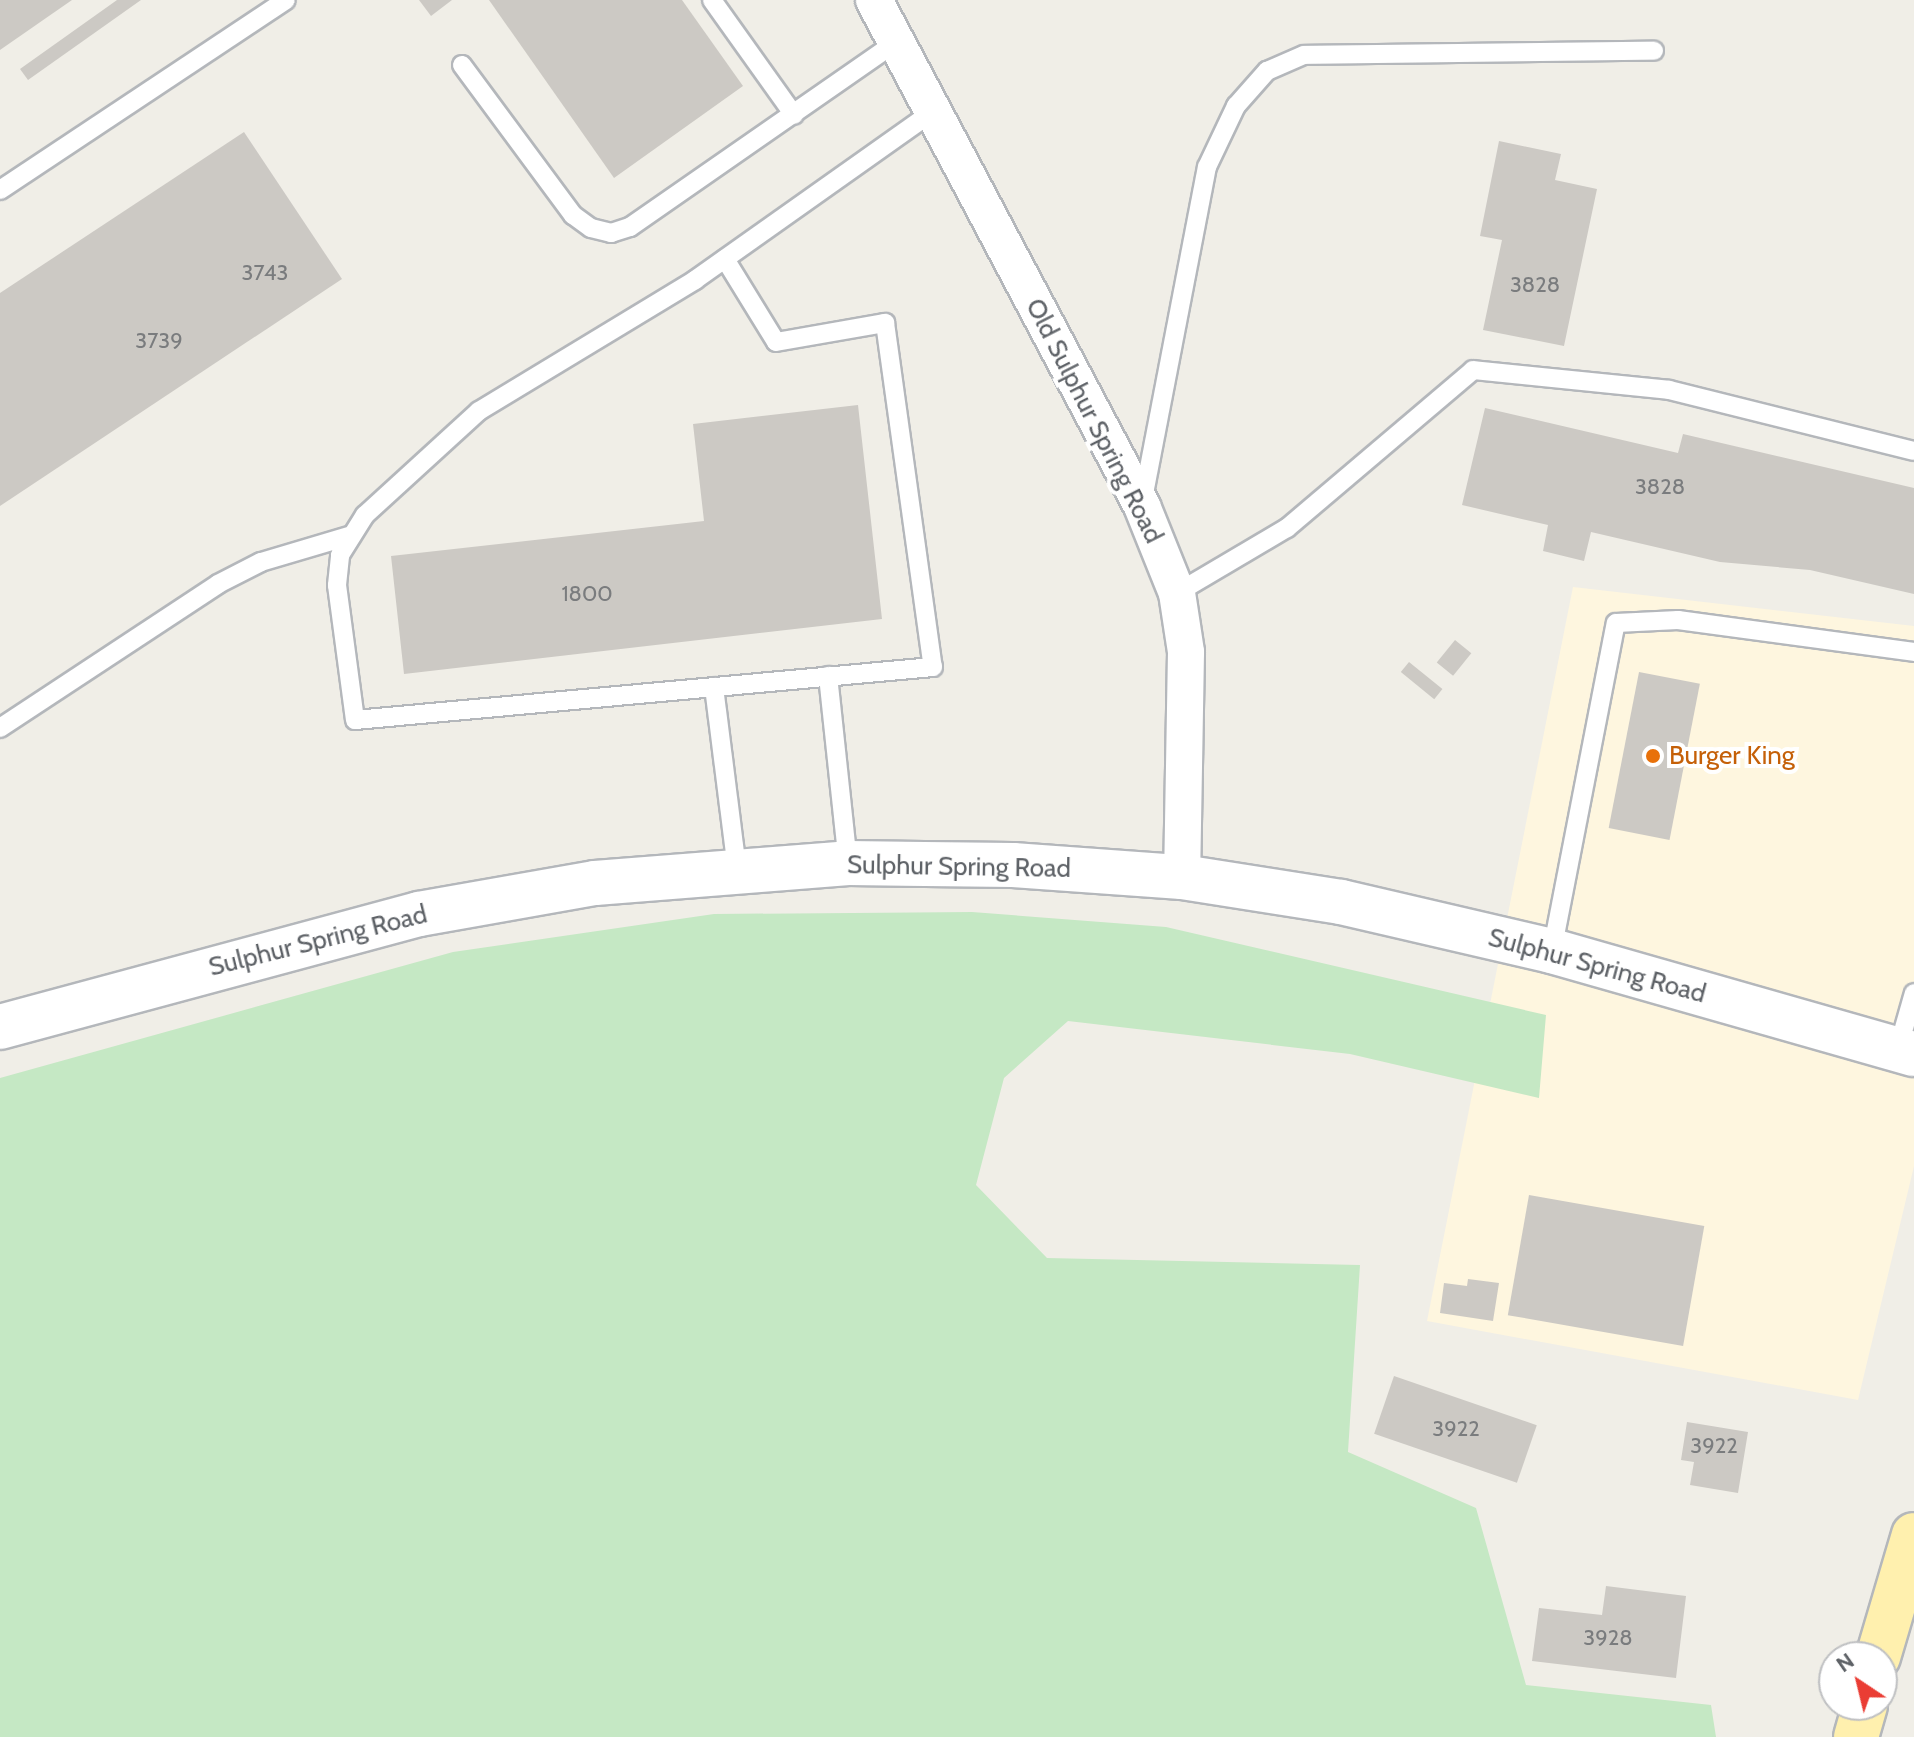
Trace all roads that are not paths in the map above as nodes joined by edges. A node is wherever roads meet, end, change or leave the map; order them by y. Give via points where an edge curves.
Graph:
1 (286, 0) edge
2 (712, 0) edge
3 (874, 0) edge
4 (896, 42) junction
5 (1654, 51) dead end
6 (462, 65) dead end
7 (932, 112) junction
8 (794, 115) junction
9 (0, 190) edge
10 (725, 259) junction
11 (1914, 451) edge
12 (1142, 506) junction
13 (348, 536) junction
14 (1177, 593) junction
15 (1914, 652) edge
16 (828, 676) junction
17 (714, 687) junction
18 (0, 728) edge
19 (848, 863) junction
20 (737, 868) junction
21 (1182, 877) junction
22 (1552, 951) junction
23 (1914, 993) edge
24 (0, 1027) edge
25 (1906, 1051) edge
26 (1914, 1531) edge
27 (1904, 1607) edge
28 (1886, 1641) edge

1 - 9 lane
2 - 8 lane
3 - 4 street, Old Sulphur Spring Road
4 - 7 street, Old Sulphur Spring Road
4 - 8 lane
5 - 12 lane via 1304,55 1267,71 1236,106 1207,167
6 - 8 lane via 573,215 591,228 611,233 630,227
7 - 10 lane
7 - 12 street, Old Sulphur Spring Road
10 - 13 lane via 479,411 401,478
10 - 16 lane via 776,342 885,323 933,667
11 - 14 lane via 1669,390 1473,370 1287,528
12 - 14 street, Old Sulphur Spring Road
13 - 17 lane via 337,585 355,720
13 - 18 lane via 261,562 218,584
14 - 21 street, Old Sulphur Spring Road via 1186,652
15 - 22 lane via 1678,620 1616,623
16 - 17 lane
16 - 19 lane
17 - 20 lane
19 - 20 main road, Sulphur Spring Road
19 - 21 main road, Sulphur Spring Road via 1013,865
20 - 24 main road, Sulphur Spring Road via 595,883 419,914
21 - 22 main road, Sulphur Spring Road via 1341,902
22 - 25 main road, Sulphur Spring Road
23 - 25 lane
26 - 27 main road
27 - 28 main road

